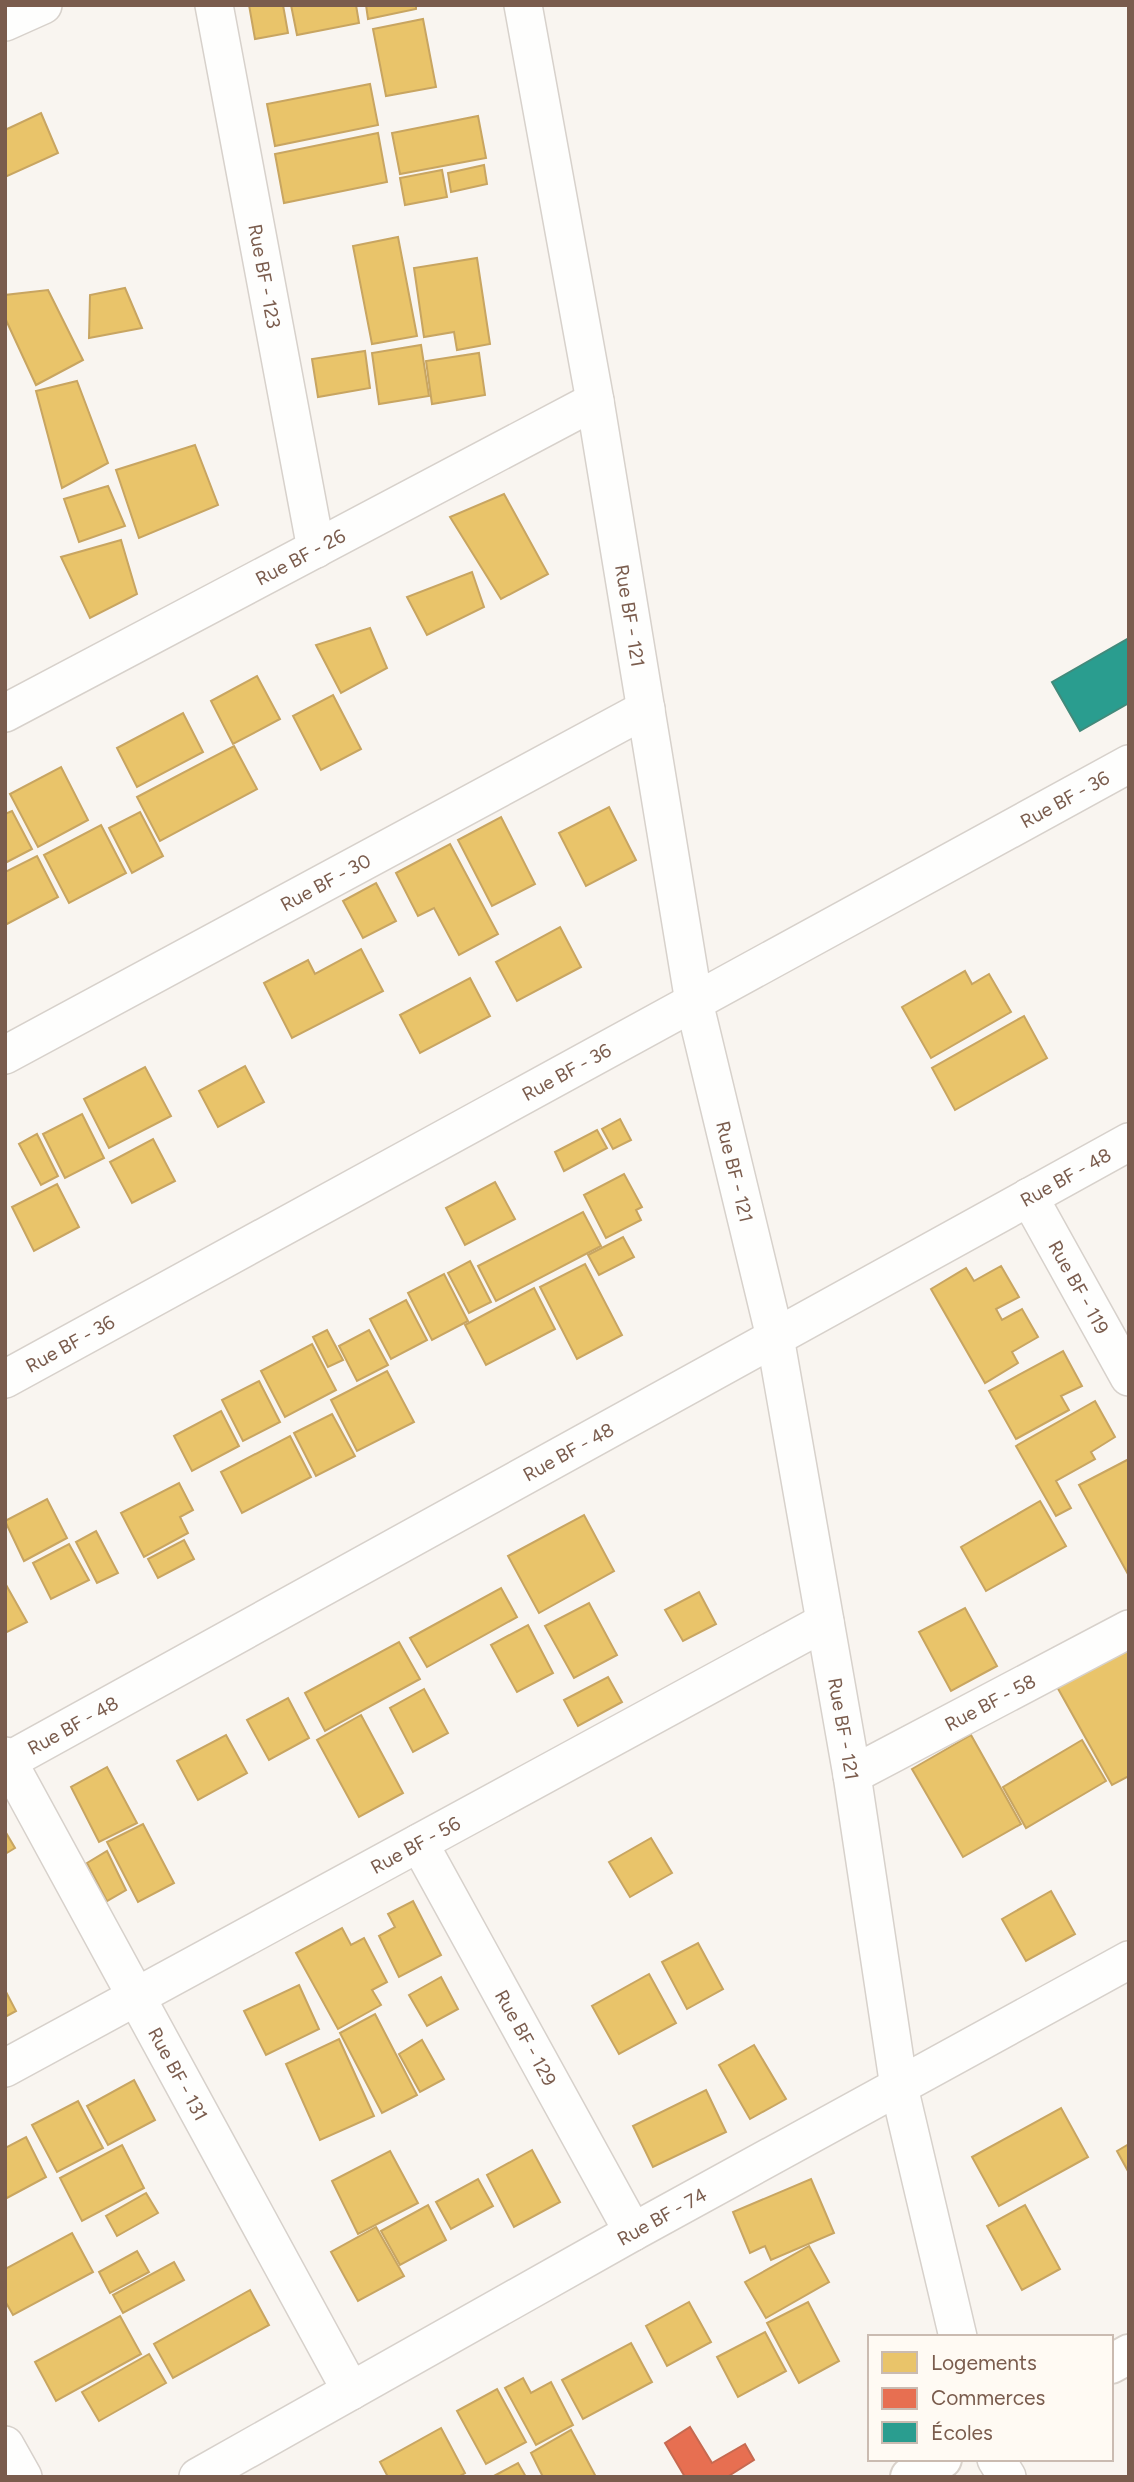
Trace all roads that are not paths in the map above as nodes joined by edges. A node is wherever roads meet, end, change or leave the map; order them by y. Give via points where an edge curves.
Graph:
1 (43, 5) edge
2 (214, 5) edge
3 (523, 5) edge
4 (5, 22) edge
5 (595, 401) junction
6 (316, 549) junction
7 (646, 709) junction
8 (5, 713) edge
9 (1129, 764) edge
10 (694, 1002) junction
11 (5, 1055) edge
12 (1129, 1142) edge
13 (1029, 1197) junction
14 (775, 1337) junction
15 (1129, 1377) edge
16 (5, 1379) edge
17 (825, 1622) junction
18 (1129, 1629) edge
19 (6, 1758) edge
20 (852, 1775) junction
21 (419, 1843) junction
22 (1129, 1960) edge
23 (136, 1997) junction
24 (5, 2068) edge
25 (899, 2087) junction
26 (633, 2232) junction
27 (958, 2335) edge
28 (1129, 2354) edge
29 (1113, 2363) edge
30 (351, 2391) junction
31 (5, 2445) edge
32 (938, 2461) edge
33 (997, 2461) edge
34 (23, 2477) edge
35 (198, 2477) edge
36 (910, 2477) edge
37 (1007, 2477) edge

1 - 4 street
2 - 6 street, Rue BF - 123
3 - 5 street, Rue BF - 121
5 - 6 street, Rue BF - 26
5 - 7 street, Rue BF - 121
6 - 8 street, Rue BF - 26
7 - 10 street, Rue BF - 121
7 - 11 street, Rue BF - 30
9 - 10 street, Rue BF - 36
10 - 14 street, Rue BF - 121
10 - 16 street, Rue BF - 36
12 - 13 street, Rue BF - 48
13 - 14 street, Rue BF - 48
13 - 15 street, Rue BF - 119
14 - 17 street, Rue BF - 121
14 - 19 street, Rue BF - 48
17 - 20 street, Rue BF - 121
17 - 21 street, Rue BF - 56
18 - 20 street, Rue BF - 58
19 - 23 street, Rue BF - 131
20 - 25 street, Rue BF - 121
21 - 23 street, Rue BF - 56
21 - 26 street, Rue BF - 129
22 - 25 street, Rue BF - 74
23 - 24 street, Rue BF - 56
23 - 30 street, Rue BF - 131
25 - 26 street, Rue BF - 74
25 - 27 street, Rue BF - 121
26 - 30 street, Rue BF - 74
28 - 29 main road
30 - 35 street, Rue BF - 74
31 - 34 street
32 - 36 main road
33 - 37 street

